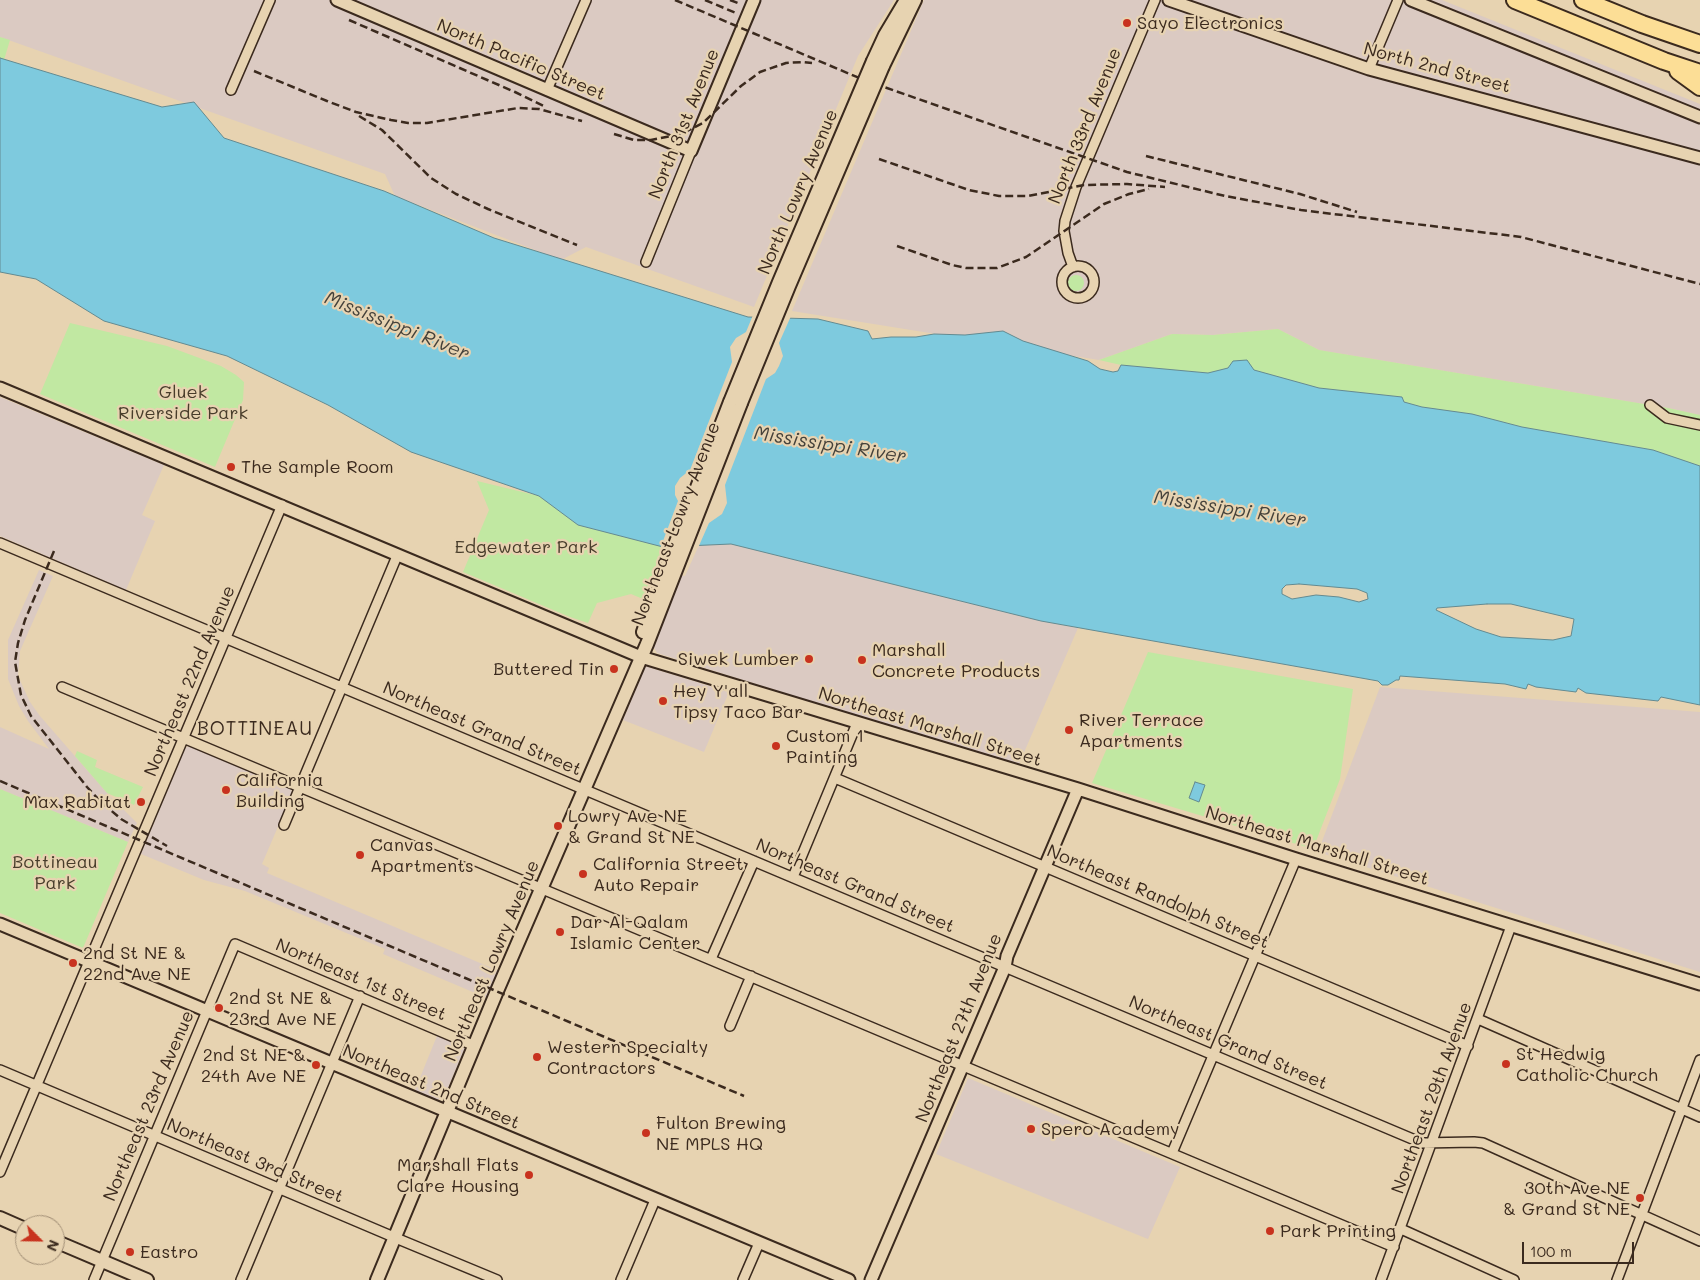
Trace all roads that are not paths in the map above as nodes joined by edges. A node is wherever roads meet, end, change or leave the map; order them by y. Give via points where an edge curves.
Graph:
1 (270, 0) edge
2 (337, 0) edge
3 (586, 0) edge
4 (754, 0) edge
5 (906, 0) edge
6 (915, 0) edge
7 (1155, 0) edge
8 (1169, 0) edge
9 (1398, 0) edge
10 (1411, 0) edge
11 (1515, 0) edge
12 (1583, 0) edge
13 (1642, 24) junction
14 (1700, 39) edge
15 (1700, 44) edge
16 (1664, 61) junction
17 (878, 63) junction
18 (1369, 69) junction
19 (1700, 73) edge
20 (1700, 87) edge
21 (231, 90) dead end
22 (547, 90) junction
23 (1700, 116) edge
24 (691, 151) junction
25 (1700, 158) edge
26 (646, 262) dead end
27 (1074, 267) dead end
28 (0, 388) edge
29 (736, 402) joint
30 (1650, 405) dead end
31 (1700, 425) edge
32 (282, 505) junction
33 (0, 543) edge
34 (398, 556) junction
35 (226, 638) junction
36 (641, 657) junction
37 (62, 687) dead end
38 (343, 687) junction
39 (857, 723) junction
40 (184, 738) junction
41 (835, 778) junction
42 (300, 786) junction
43 (1078, 789) junction
44 (584, 790) junction
45 (284, 825) dead end
46 (1296, 859) junction
47 (754, 861) junction
48 (1045, 867) junction
49 (793, 877) junction
50 (541, 889) junction
51 (0, 924) edge
52 (1511, 926) junction
53 (234, 944) joint
54 (1256, 956) junction
55 (711, 959) junction
56 (90, 962) junction
57 (1005, 967) junction
58 (751, 976) junction
59 (1700, 984) edge
60 (360, 996) junction
61 (207, 1010) junction
62 (1478, 1019) junction
63 (730, 1026) dead end
64 (474, 1046) junction
65 (1468, 1046) junction
66 (1214, 1055) junction
67 (1700, 1060) edge
68 (332, 1064) junction
69 (963, 1065) junction
70 (0, 1070) edge
71 (37, 1085) junction
72 (1682, 1109) junction
73 (448, 1111) junction
74 (1700, 1117) edge
75 (154, 1136) junction
76 (1433, 1143) junction
77 (1172, 1153) junction
78 (0, 1172) edge
79 (280, 1188) junction
80 (655, 1200) junction
81 (1642, 1215) junction
82 (0, 1218) edge
83 (15, 1225) edge
84 (1401, 1229) junction
85 (395, 1238) junction
86 (1700, 1241) edge
87 (758, 1243) junction
88 (65, 1246) edge
89 (1394, 1247) junction
90 (102, 1261) junction
91 (94, 1280) edge
92 (147, 1280) edge
93 (241, 1280) edge
94 (377, 1280) edge
95 (497, 1280) edge
96 (621, 1280) edge
97 (743, 1280) edge
98 (849, 1280) edge
99 (872, 1280) edge
100 (1381, 1280) edge
101 (1514, 1280) edge
102 (1618, 1280) edge

1 - 21 street
2 - 22 street, North Pacific Street
3 - 22 street
4 - 24 street, North 31st Avenue
5 - 17 main road, North Lowry Avenue via 885,35
6 - 17 main road, North Lowry Avenue
7 - 27 street, North 33rd Avenue via 1065,220 1068,253
8 - 18 street, North 2nd Street
9 - 18 street
10 - 23 street
11 - 16 highway
12 - 13 highway
13 - 14 highway
13 - 15 highway
16 - 19 highway
16 - 20 highway
17 - 29 main road, North Lowry Avenue, bridge via 779,282
18 - 25 street, North 2nd Street
22 - 24 street, North Pacific Street
24 - 26 street, North 31st Avenue
28 - 32 street, Northeast Marshall Street
29 - 36 main road, Northeast Lowry Avenue
30 - 31 street via 1667,418
32 - 34 street, Northeast Marshall Street
32 - 35 street, Northeast 22nd Avenue
33 - 35 street, Northeast Grand Street
34 - 36 street, Northeast Marshall Street
34 - 38 street
35 - 38 street, Northeast Grand Street
35 - 40 street, Northeast 22nd Avenue
36 - 39 street, Northeast Marshall Street
36 - 44 main road, Northeast Lowry Avenue
37 - 40 street
38 - 42 street
38 - 44 street, Northeast Grand Street
39 - 41 street
39 - 43 street, Northeast Marshall Street
40 - 42 street
40 - 56 street, Northeast 22nd Avenue
41 - 48 street, Northeast Randolph Street
41 - 49 street
42 - 45 street
42 - 50 street
43 - 46 street, Northeast Marshall Street
43 - 48 street, Northeast 27th Avenue
44 - 47 street, Northeast Grand Street
44 - 50 main road, Northeast Lowry Avenue
46 - 52 street, Northeast Marshall Street
46 - 54 street
47 - 49 street, Northeast Grand Street
47 - 55 street
48 - 54 street, Northeast Randolph Street
48 - 57 street, Northeast 27th Avenue
49 - 57 street, Northeast Grand Street
50 - 55 street
50 - 64 main road, Northeast Lowry Avenue
51 - 56 street, Northeast 2nd Street
52 - 59 street, Northeast Marshall Street
52 - 62 street, Northeast 29th Avenue
53 - 60 street, Northeast 1st Street
53 - 61 street, Northeast 23rd Avenue
54 - 65 street, Northeast Randolph Street
54 - 66 street
55 - 58 street
56 - 61 street, Northeast 2nd Street
56 - 71 street, Northeast 22nd Avenue
57 - 66 street, Northeast Grand Street
57 - 69 street, Northeast 27th Avenue
58 - 63 street
58 - 69 street
60 - 64 street, Northeast 1st Street
60 - 68 street
61 - 68 street, Northeast 2nd Street
61 - 75 street, Northeast 23rd Avenue
62 - 65 street, Northeast 29th Avenue
62 - 72 street
64 - 73 main road, Northeast Lowry Avenue
65 - 76 street, Northeast 29th Avenue
66 - 76 street, Northeast Grand Street via 1422,1143
66 - 77 street
67 - 72 street
68 - 73 street, Northeast 2nd Street
68 - 79 street
69 - 77 street
69 - 99 street, Northeast 27th Avenue
70 - 71 street, Northeast 3rd Street
71 - 75 street, Northeast 3rd Street
71 - 78 street, Northeast 22nd Avenue
72 - 74 street
72 - 81 street
73 - 80 street, Northeast 2nd Street
73 - 85 main road, Northeast Lowry Avenue
75 - 79 street, Northeast 3rd Street
75 - 90 street, Northeast 23rd Avenue
76 - 81 street, Northeast Grand Street via 1483,1144
76 - 84 street, Northeast 29th Avenue
77 - 89 street
79 - 85 street, Northeast 3rd Street
79 - 93 street
80 - 87 street, Northeast 2nd Street
80 - 96 street
81 - 86 street, Northeast Grand Street
81 - 102 street
82 - 83 main road
84 - 89 street, Northeast 29th Avenue
84 - 101 street
85 - 94 main road, Northeast Lowry Avenue
85 - 95 street, Northeast 3rd Street
87 - 97 street
87 - 98 street, Northeast 2nd Street
88 - 90 main road
89 - 100 street, Northeast 29th Avenue
90 - 91 street, Northeast 23rd Avenue
90 - 92 main road

